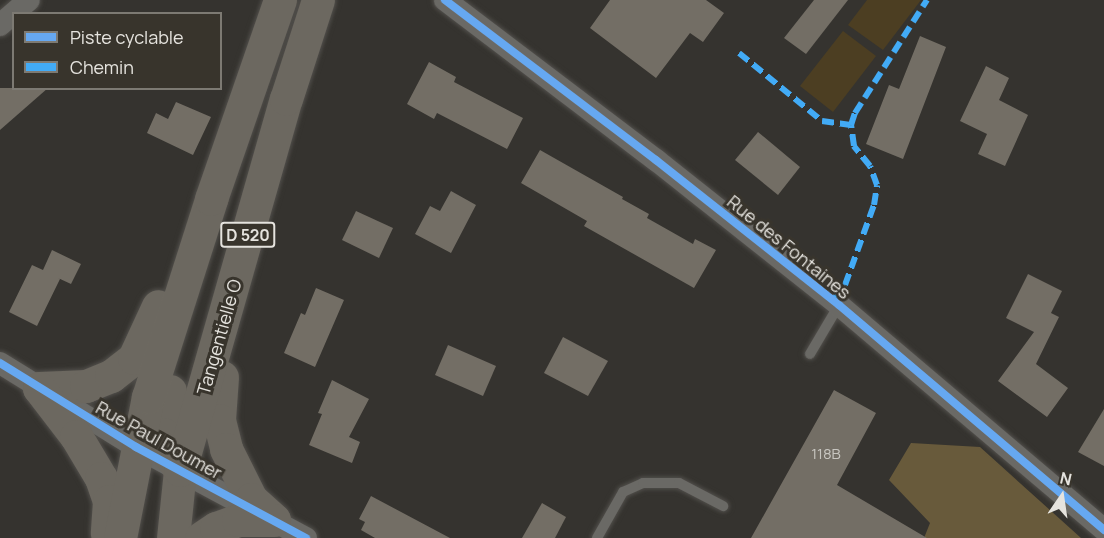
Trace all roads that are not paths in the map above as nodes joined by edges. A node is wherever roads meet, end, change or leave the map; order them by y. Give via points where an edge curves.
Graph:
1 (28, 0) edge
2 (280, 0) edge
3 (318, 0) edge
4 (445, 0) edge
5 (15, 12) edge
6 (12, 14) edge
7 (0, 25) edge
8 (252, 83) junction
9 (211, 199) junction
10 (839, 305) junction
11 (227, 312) junction
12 (810, 354) dead end
13 (0, 363) edge
14 (39, 388) junction
15 (136, 447) junction
16 (180, 470) junction
17 (723, 506) dead end
18 (274, 520) junction
19 (1104, 530) edge
20 (107, 538) edge
21 (120, 538) edge
22 (151, 538) edge
23 (173, 538) edge
24 (201, 538) edge
25 (306, 538) edge
26 (597, 538) edge

1 - 5 street
2 - 8 main road, D 520
3 - 11 main road, Tangentielle O / D 520 via 286,99
4 - 10 street, Rue des Fontaines
6 - 7 street
8 - 9 main road, D 520
8 - 14 main road, D 520 via 231,122 134,358 111,375 86,386
9 - 15 main road, D 520
9 - 16 main road, D 520 via 208,247 166,403 165,448
10 - 12 lane
10 - 19 street, Rue des Fontaines
11 - 16 main road, Tangentielle O / D 520
11 - 18 main road via 219,420 226,449 251,499
13 - 14 street, Rue Paul Doumer
14 - 15 street, Rue Paul Doumer
14 - 20 main road via 76,436 101,478 109,501
15 - 16 street, Rue Paul Doumer
15 - 21 main road, D 520
15 - 22 main road via 158,480
16 - 18 street, Rue Paul Doumer
16 - 23 main road, Tangentielle O / D 520
17 - 26 lane via 679,483 643,483 622,492
18 - 24 main road via 238,520
18 - 25 street, Rue Paul Doumer

